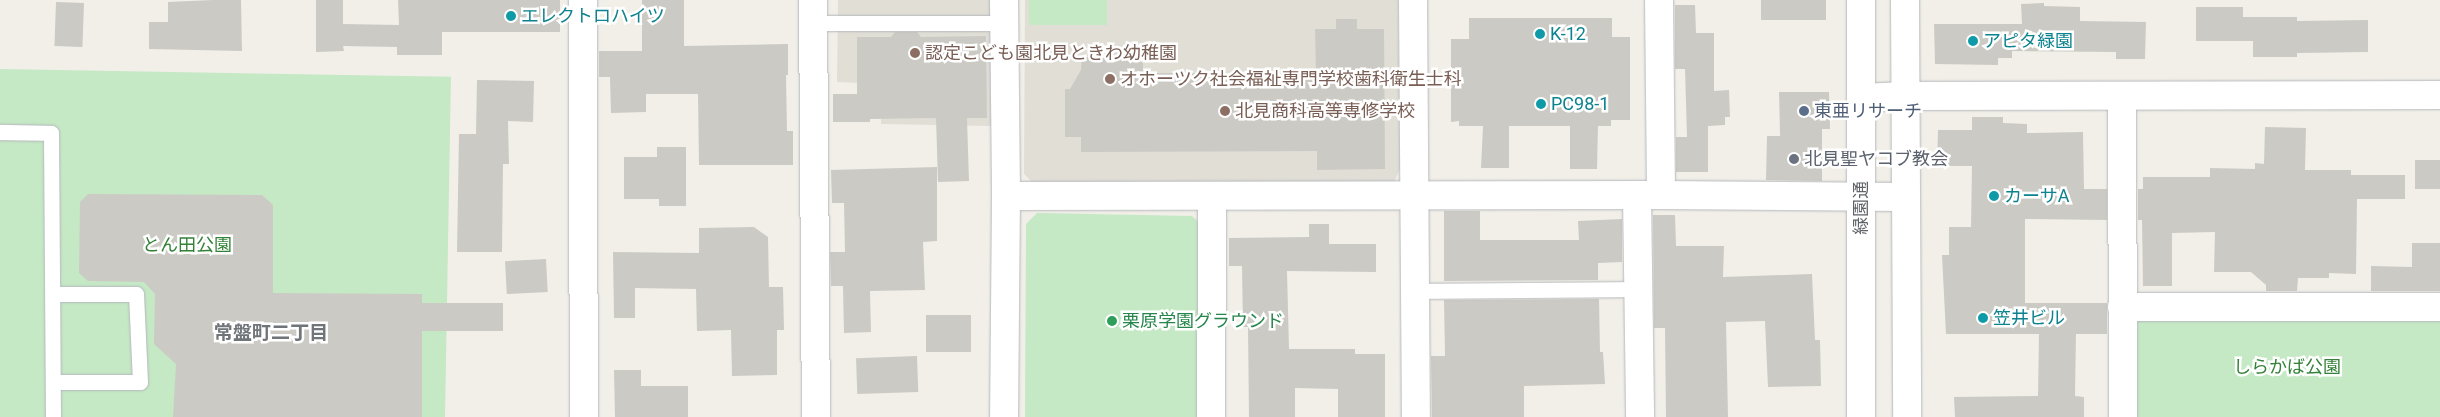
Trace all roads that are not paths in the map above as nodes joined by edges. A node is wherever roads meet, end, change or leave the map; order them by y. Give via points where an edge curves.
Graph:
1 (583, 0) edge
2 (1413, 0) edge
3 (1659, 0) edge
4 (1861, 0) edge
5 (1905, 0) edge
6 (813, 11) edge
7 (1004, 11) edge
8 (2440, 95) edge
9 (1904, 96) junction
10 (2122, 96) junction
11 (1862, 98) junction
12 (0, 132) edge
13 (1649, 195) junction
14 (1006, 196) junction
15 (1212, 196) junction
16 (1415, 196) junction
17 (1904, 197) junction
18 (1861, 198) junction
19 (1638, 289) junction
20 (1415, 291) junction
21 (53, 294) junction
22 (2122, 307) junction
23 (2440, 307) edge
24 (53, 382) junction
25 (53, 417) edge
26 (584, 417) edge
27 (816, 417) edge
28 (1004, 417) edge
29 (1211, 417) edge
30 (1416, 417) edge
31 (1640, 417) edge
32 (1861, 417) edge
33 (1907, 417) edge
34 (2122, 417) edge

1 - 26 street
2 - 16 street
3 - 13 street
4 - 11 street, 緑園通
5 - 9 street
6 - 7 lane
6 - 27 street
7 - 14 street
8 - 10 street
9 - 10 street
9 - 11 street
9 - 17 street
10 - 22 street
11 - 18 street, 緑園通
12 - 21 lane via 51,133
13 - 16 street
13 - 18 street
13 - 19 street
14 - 15 street
14 - 28 street
15 - 16 street
15 - 29 street
16 - 20 street
17 - 18 street
17 - 33 street
18 - 32 street, 緑園通
19 - 20 lane
19 - 31 street
20 - 30 street
21 - 24 lane
21 - 24 lane via 136,294 140,382
22 - 23 street
22 - 34 street
24 - 25 lane

